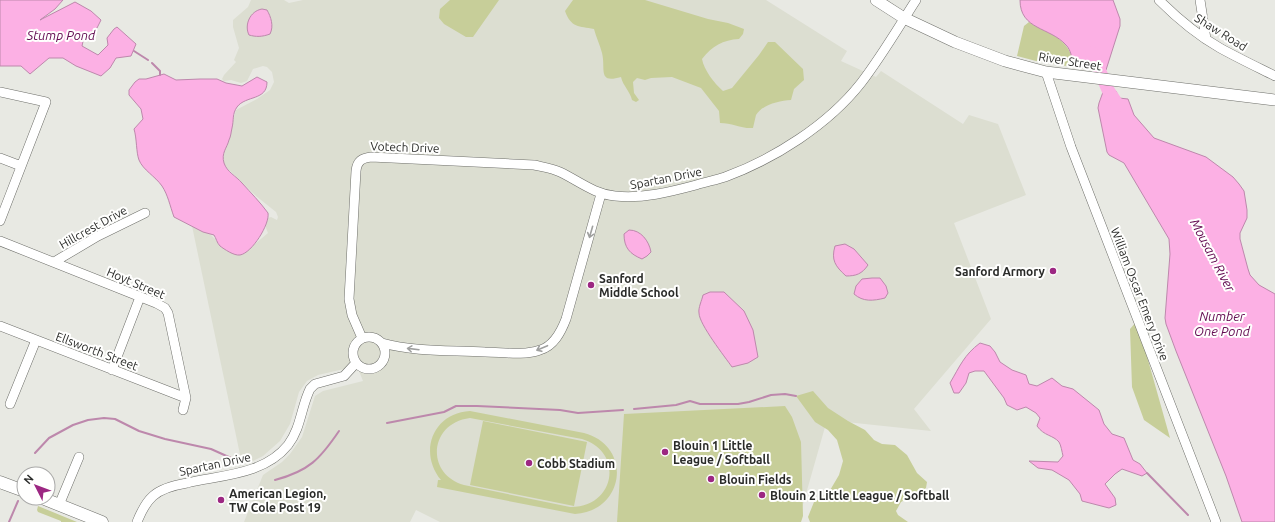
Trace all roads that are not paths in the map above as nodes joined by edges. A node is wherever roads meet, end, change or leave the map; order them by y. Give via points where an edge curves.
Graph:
1 (876, 0) edge
2 (916, 0) edge
3 (1159, 0) edge
4 (1200, 0) edge
5 (904, 18) junction
6 (1206, 39) junction
7 (1046, 72) junction
8 (1275, 76) edge
9 (0, 92) edge
10 (1275, 100) edge
11 (0, 158) edge
12 (21, 166) junction
13 (601, 194) junction
14 (145, 213) dead end
15 (0, 221) edge
16 (0, 241) edge
17 (54, 262) junction
18 (140, 297) junction
19 (0, 326) edge
20 (362, 338) junction
21 (36, 340) junction
22 (382, 343) junction
23 (356, 364) junction
24 (112, 370) junction
25 (186, 398) junction
26 (10, 404) dead end
27 (183, 410) dead end
28 (79, 457) dead end
29 (0, 482) edge
30 (16, 488) edge
31 (56, 504) edge
32 (59, 505) junction
33 (102, 522) edge
34 (137, 522) edge
35 (1216, 522) edge

1 - 5 street, River Street
2 - 5 street, Spartan Drive
3 - 6 street, Shaw Road
4 - 6 street
5 - 7 street, River Street via 985,54
5 - 13 street, Spartan Drive via 874,66 839,106 823,121 767,157 723,178 673,191 630,198
6 - 8 street, Shaw Road
7 - 10 street, River Street
7 - 35 street, William Oscar Emery Drive via 1071,147
9 - 12 street via 46,102
11 - 12 street
12 - 15 street
13 - 20 street, Votech Drive via 560,172 534,165 363,158 358,163 356,171 349,299 352,315
13 -> 22 street via 566,319 562,330 548,346 540,350 518,353 415,349
14 - 17 street, Hillcrest Drive via 98,236
16 - 17 street, Hoyt Street
17 - 18 street, Hoyt Street
18 - 24 street
18 - 25 street, Hoyt Street via 163,306 168,313
19 - 21 street, Ellsworth Street
20 - 22 street via 375,338
20 - 23 street via 353,351
21 - 24 street, Ellsworth Street
21 - 26 street
22 - 23 street via 385,355 379,366 367,369
23 - 34 street, Spartan Drive via 344,376 315,384 310,388 296,432 288,445 269,463 243,472 166,488 148,501
24 - 25 street, Ellsworth Street
25 - 27 street, Hoyt Street
28 - 32 street
29 - 30 main road
31 - 32 main road
32 - 33 main road

